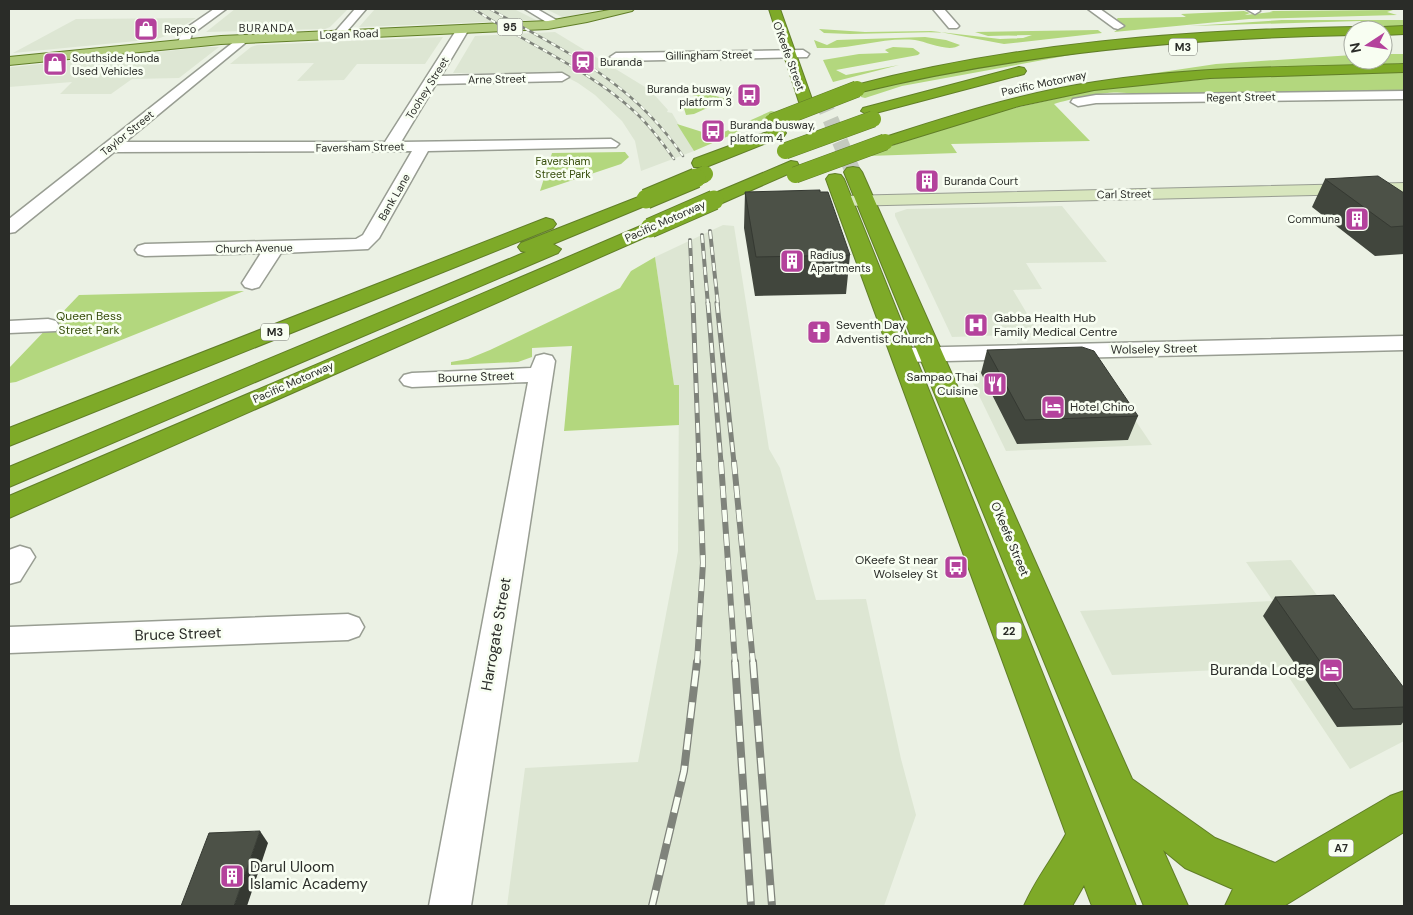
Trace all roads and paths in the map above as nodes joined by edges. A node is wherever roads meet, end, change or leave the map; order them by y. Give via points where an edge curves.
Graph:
1 (220, 9) edge
2 (362, 9) edge
3 (530, 9) edge
4 (628, 9) edge
5 (774, 9) edge
6 (938, 9) edge
7 (1093, 9) edge
8 (557, 24) junction
9 (953, 26) dead end
10 (1118, 26) dead end
11 (463, 29) junction
12 (1343, 31) edge
13 (338, 35) junction
14 (244, 39) junction
15 (1343, 39) edge
16 (184, 42) junction
17 (801, 49) joint
18 (788, 54) junction
19 (616, 57) dead end
20 (9, 60) edge
21 (1124, 68) dead end
22 (1404, 68) edge
23 (810, 70) tunnel mouth
24 (562, 77) dead end
25 (432, 80) junction
26 (1404, 94) edge
27 (806, 102) tunnel mouth
28 (1078, 102) dead end
29 (838, 112) dead end
30 (871, 119) junction
31 (611, 144) dead end
32 (423, 146) junction
33 (110, 147) junction
34 (390, 147) junction
35 (784, 148) junction
36 (759, 162) dead end
37 (854, 172) tunnel mouth
38 (725, 176) dead end
39 (835, 179) tunnel mouth
40 (707, 180) junction
41 (1404, 188) edge
42 (866, 200) junction
43 (843, 201) junction
44 (646, 205) junction
45 (9, 228) edge
46 (362, 244) joint
47 (274, 248) junction
48 (145, 250) dead end
49 (252, 283) dead end
50 (48, 326) dead end
51 (9, 327) edge
52 (1404, 343) edge
53 (918, 355) junction
54 (541, 368) joint
55 (412, 380) dead end
56 (9, 438) edge
57 (9, 460) edge
58 (9, 478) edge
59 (9, 508) edge
60 (348, 627) dead end
61 (9, 640) edge
62 (1118, 793) junction
63 (1404, 810) edge
64 (1087, 835) junction
65 (1262, 896) edge
66 (450, 906) edge
67 (1046, 906) edge
68 (1114, 906) edge
69 (1166, 906) edge

1 - 16 street via 186,33
2 - 13 street
3 - 8 street
4 - 8 main road, Logan Road / 95
5 - 18 highway, O'Keefe Street
6 - 9 street
7 - 10 street
8 - 11 main road, Logan Road / 95
11 - 13 main road, Logan Road / 95
11 - 25 street, Toohey Street
12 - 35 highway, bridge via 1220,35 1037,53 934,69 857,89
13 - 14 main road, Logan Road / 95
14 - 16 main road, Logan Road / 95
14 - 33 street, Taylor Street
15 - 30 highway, Pacific Motorway / M3 via 1207,44 1032,66
16 - 20 main road, Logan Road / 95
17 - 18 street, Gillingham Street
17 - 23 highway, O'Keefe Street
18 - 19 street, Gillingham Street
18 - 27 highway, O'Keefe Street
21 - 30 highway, Pacific Motorway
22 - 30 highway via 1214,74 1095,86 1012,103
24 - 25 street, Arne Street
25 - 34 street, Toohey Street
26 - 28 street, Regent Street via 1096,99
29 - 35 highway, Pacific Motorway / M3
30 - 35 highway, bridge
30 - 35 highway, bridge
31 - 32 street, Faversham Street
32 - 34 street, Faversham Street
32 - 46 street, Bank Lane via 370,238
33 - 34 street, Faversham Street
33 - 45 street, Taylor Street
35 - 36 highway
35 - 40 highway
35 - 40 highway, Pacific Motorway / M3 via 748,145
35 - 40 highway, Pacific Motorway / M3 via 753,182
37 - 42 highway, O'Keefe Street / 22
38 - 40 highway
39 - 43 highway, O'Keefe Street / 22
40 - 44 highway, Pacific Motorway / M3, bridge
40 - 44 highway, bridge
41 - 42 street, Carl Street
42 - 43 street, Carl Street
42 - 53 highway, O'Keefe Street / 22
43 - 53 highway, O'Keefe Street / 22
44 - 56 highway, Pacific Motorway / M3
44 - 57 highway
44 - 58 highway
44 - 59 highway, Pacific Motorway / M3
46 - 47 street, Church Avenue
47 - 48 street, Church Avenue
47 - 49 street
50 - 51 street
52 - 53 street, Wolseley Street
53 - 62 highway, O'Keefe Street / 22
53 - 64 highway, O'Keefe Street / 22
54 - 55 street, Bourne Street
54 - 66 street, Harrogate Street
60 - 61 street, Bruce Street
62 - 65 highway
62 - 69 highway, O'Keefe Street / 22
63 - 65 highway, A7
64 - 67 highway via 1066,877
64 - 68 highway, O'Keefe Street / 22

